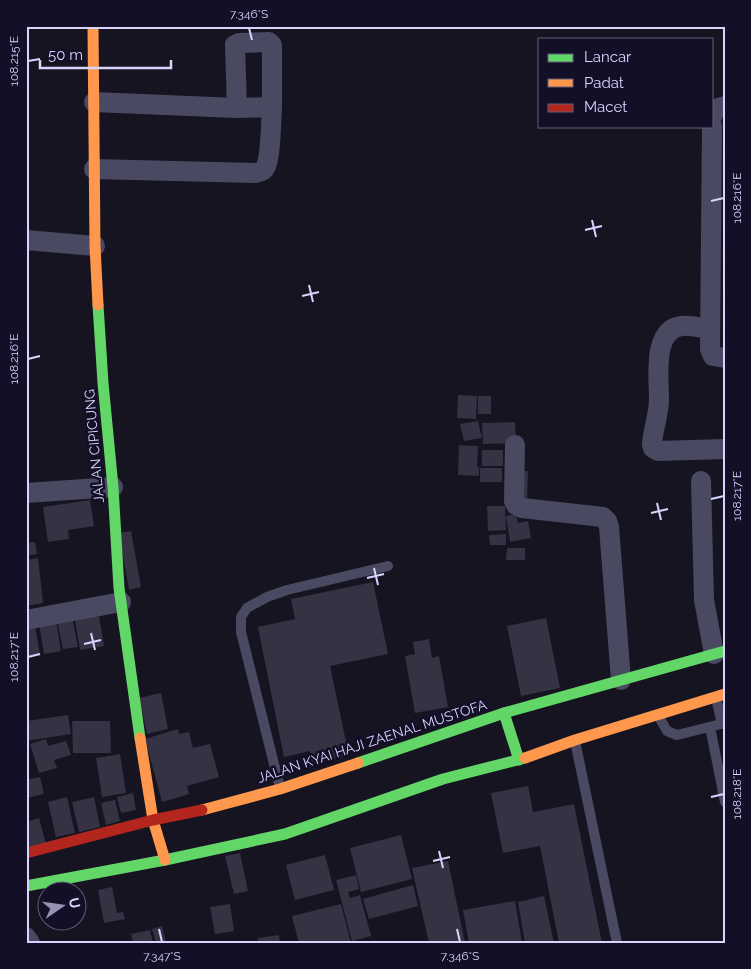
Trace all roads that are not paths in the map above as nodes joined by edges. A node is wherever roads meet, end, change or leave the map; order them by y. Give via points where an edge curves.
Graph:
1 (93, 26) edge
2 (94, 102) junction
3 (725, 106) edge
4 (272, 107) junction
5 (237, 108) junction
6 (714, 112) edge
7 (712, 128) edge
8 (94, 169) junction
9 (26, 240) edge
10 (95, 246) junction
11 (709, 329) junction
12 (725, 358) edge
13 (515, 445) dead end
14 (725, 449) edge
15 (701, 481) dead end
16 (113, 487) junction
17 (26, 493) edge
18 (388, 566) dead end
19 (121, 602) junction
20 (26, 620) edge
21 (719, 652) edge
22 (621, 680) junction
23 (720, 695) edge
24 (504, 713) junction
25 (657, 715) junction
26 (689, 719) junction
27 (723, 723) edge
28 (710, 727) junction
29 (575, 740) junction
30 (519, 760) junction
31 (280, 789) junction
32 (725, 802) edge
33 (153, 820) junction
34 (26, 853) edge
35 (166, 860) junction
36 (26, 886) edge
37 (26, 937) edge
38 (30, 943) edge
39 (618, 943) edge

1 - 2 main road, JALAN CIPICUNG
2 - 5 street
2 - 8 main road, JALAN CIPICUNG
3 - 6 street
4 - 5 street
4 - 5 street via 272,45 269,42 235,45
4 - 8 street via 268,161 262,172
7 - 11 street
8 - 10 main road, JALAN CIPICUNG
9 - 10 street
10 - 16 main road, JALAN CIPICUNG
11 - 12 street via 713,356
11 - 14 street via 683,326 672,329 663,338 658,373 659,404 652,444 658,451
13 - 22 street via 516,505 603,517 607,521
15 - 21 street via 704,600
16 - 17 street
16 - 19 main road, JALAN CIPICUNG
18 - 31 lane via 287,590 247,608 241,617 240,632
19 - 20 street
19 - 33 main road, JALAN CIPICUNG
21 - 22 main road, JALAN KYAI HAJI ZAENAL MUSTOFA
22 - 24 main road, JALAN KYAI HAJI ZAENAL MUSTOFA
23 - 26 main road
23 - 27 lane
24 - 30 main road
24 - 31 main road, JALAN KYAI HAJI ZAENAL MUSTOFA
25 - 26 main road
25 - 26 lane via 667,731 677,735
25 - 29 main road
26 - 28 lane
27 - 28 lane
28 - 32 lane
29 - 30 main road
29 - 39 lane
30 - 35 main road via 443,780 284,834
31 - 33 main road, JALAN KYAI HAJI ZAENAL MUSTOFA
33 - 34 main road, JALAN KYAI HAJI ZAENAL MUSTOFA
33 - 35 main road, JALAN CIPICUNG
35 - 36 main road
37 - 38 street

